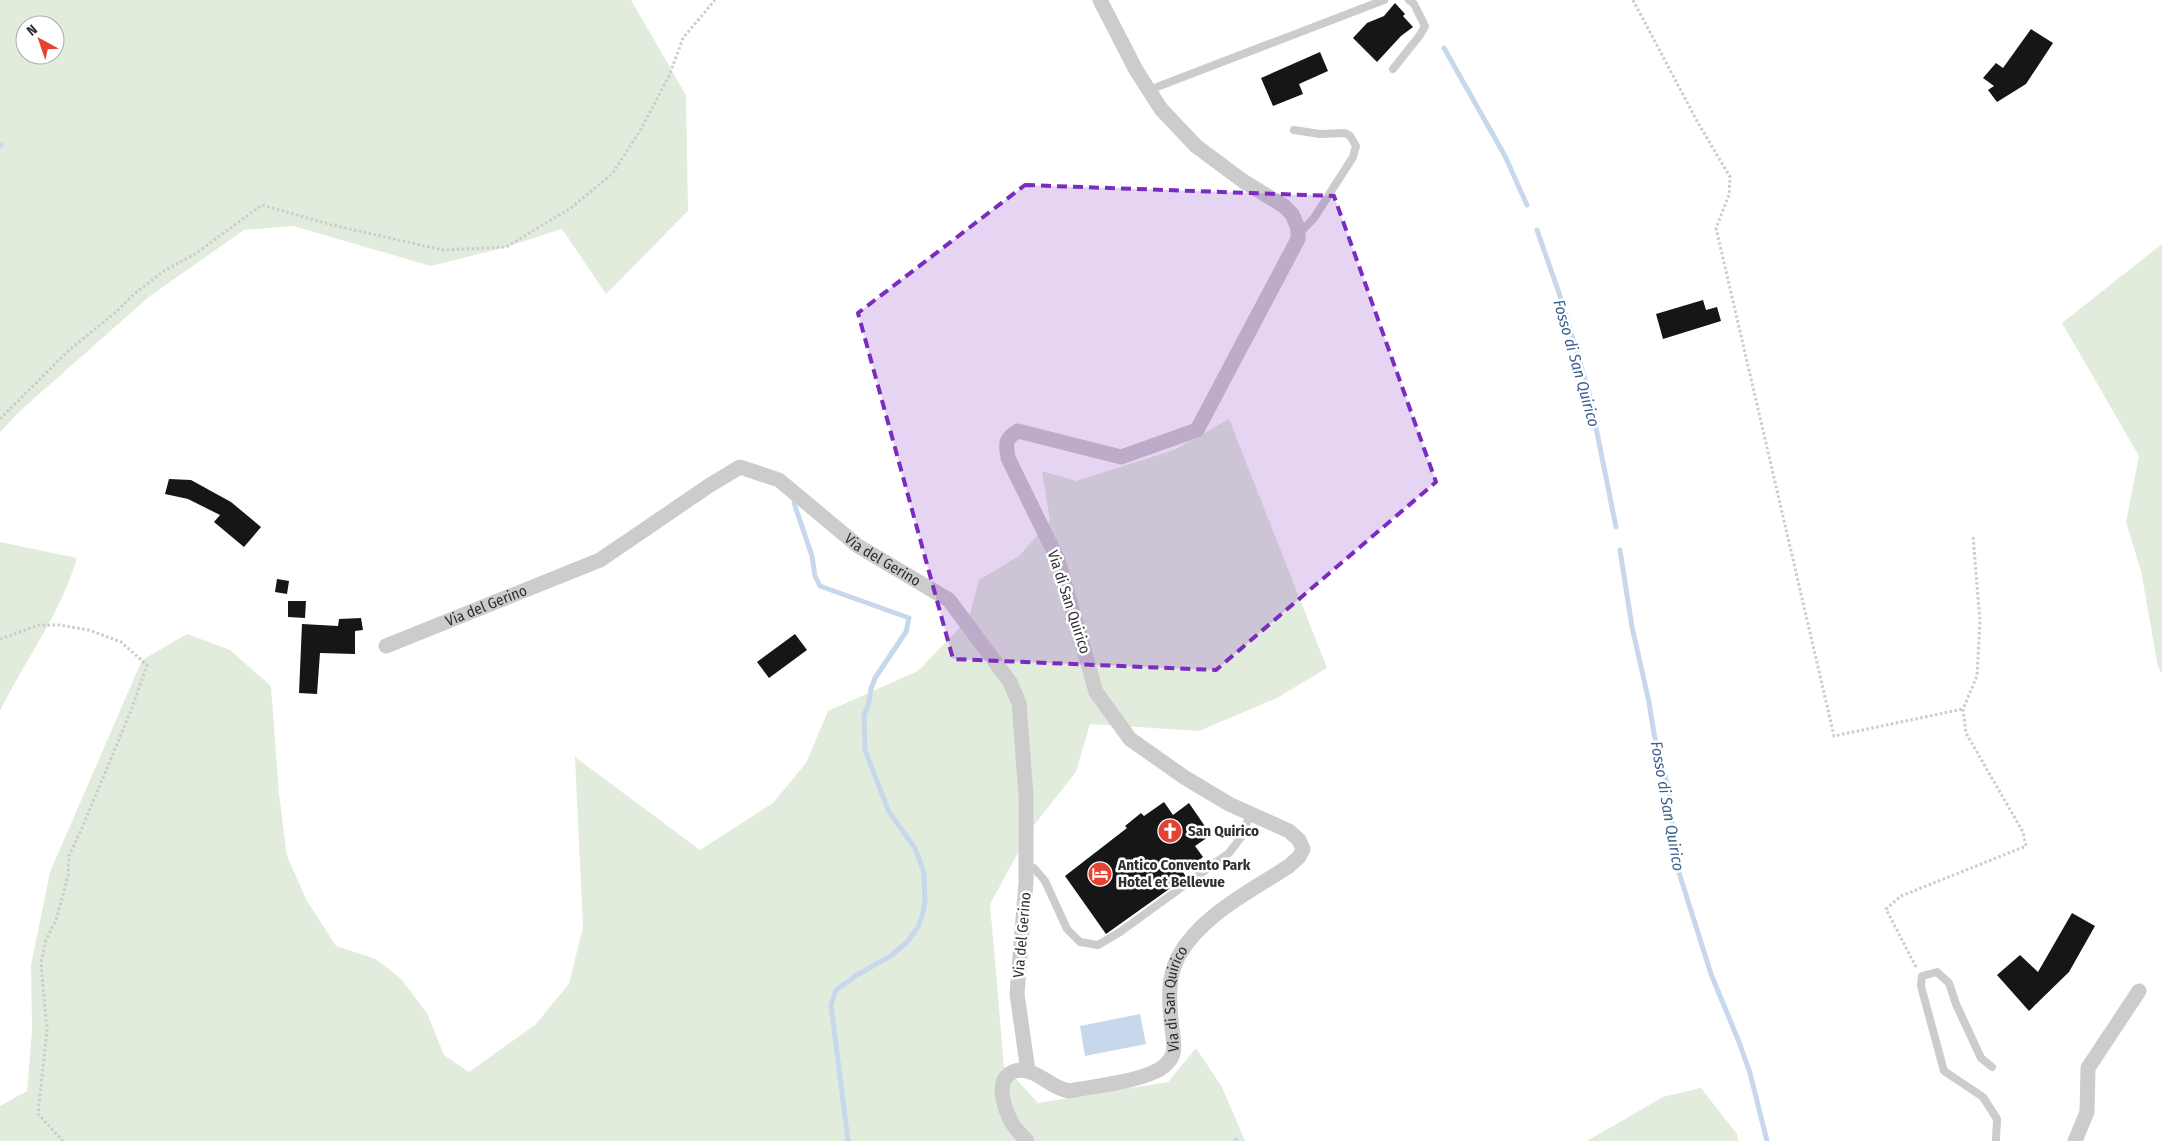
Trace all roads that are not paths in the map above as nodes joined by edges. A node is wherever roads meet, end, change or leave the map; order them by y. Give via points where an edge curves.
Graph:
1 (1100, 0) edge
2 (1384, 0) edge
3 (1409, 0) edge
4 (1393, 69) dead end
5 (1149, 90) junction
6 (1294, 130) dead end
7 (1298, 235) junction
8 (386, 646) dead end
9 (1250, 814) junction
10 (1026, 868) junction
11 (2139, 991) dead end
12 (1992, 1067) dead end
13 (1028, 1071) junction
14 (1027, 1141) edge
15 (1996, 1141) edge
16 (2075, 1141) edge

1 - 5 street
2 - 5 lane
3 - 4 lane via 1425,26
5 - 7 street via 1161,109 1196,146 1284,206 1292,214
6 - 7 lane via 1344,133 1356,146 1353,157 1319,210
7 - 9 street, Via di San Quirico via 1197,430 1120,457 1018,432 1010,436 1006,444 1008,458 1058,560 1096,692 1130,739 1184,777
8 - 10 street, Via del Gerino via 600,560 740,467 779,480 858,546 949,600 1010,682 1019,703 1026,796
9 - 10 lane via 1242,836 1229,853 1098,945 1080,942 1067,929 1045,881 1034,868
9 - 13 street, Via di San Quirico via 1289,831 1303,849 1289,866 1218,913 1188,940 1172,973 1169,989 1174,1043 1170,1060 1156,1072 1069,1091 1058,1089
10 - 13 street, Via del Gerino via 1017,994
11 - 16 street via 2088,1068 2087,1112
12 - 15 lane via 1981,1058 1949,983 1937,972 1922,976 1920,986 1944,1071 1983,1097 1997,1119
13 - 14 street via 1012,1072 1002,1086 1012,1122

